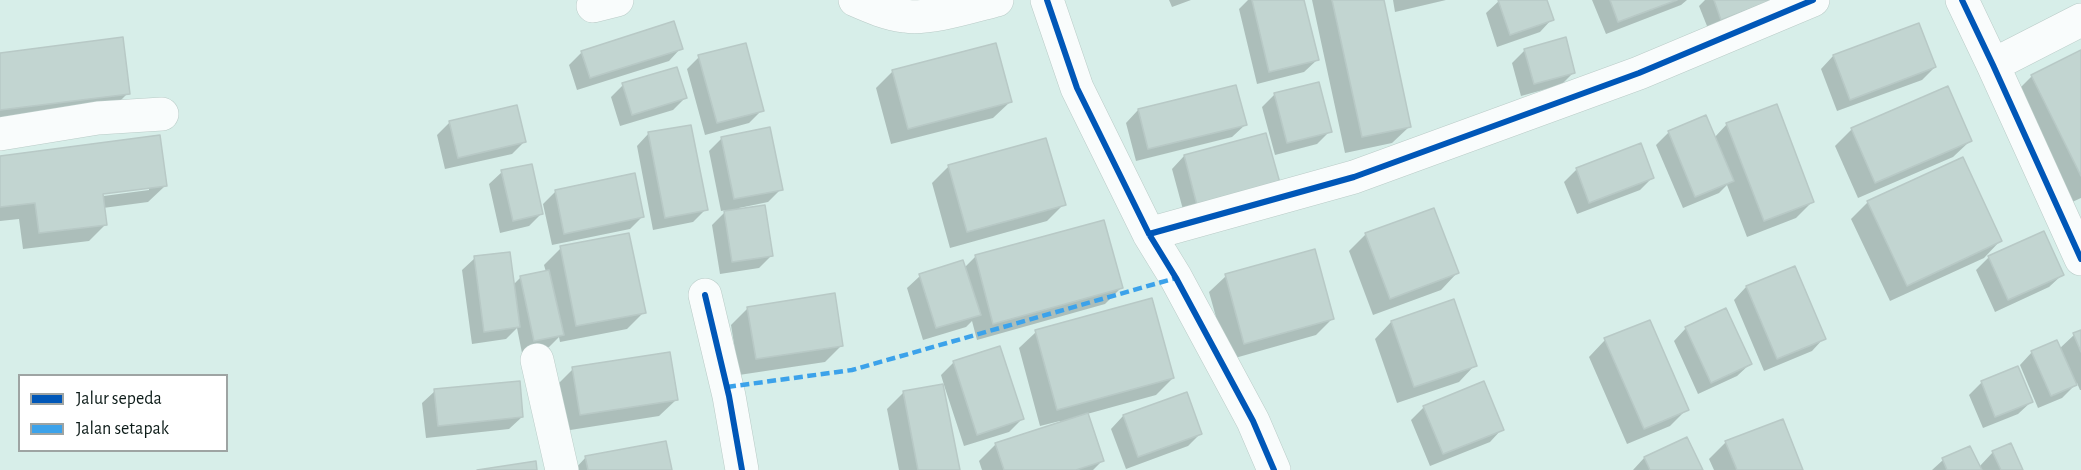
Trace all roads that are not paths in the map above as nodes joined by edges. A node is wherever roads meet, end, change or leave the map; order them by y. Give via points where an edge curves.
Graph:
1 (855, 0) edge
2 (997, 0) edge
3 (1047, 0) edge
4 (1813, 0) edge
5 (1962, 0) edge
6 (2081, 20) edge
7 (1994, 65) junction
8 (162, 114) dead end
9 (0, 134) edge
10 (1149, 234) junction
11 (2081, 259) edge
12 (705, 295) dead end
13 (537, 360) dead end
14 (562, 470) edge
15 (742, 470) edge
16 (1274, 470) edge

1 - 2 street via 907,17 951,12
3 - 10 street via 1077,88
4 - 10 street via 1639,73 1354,177
5 - 7 street
6 - 7 street
7 - 11 street
8 - 9 street via 98,118
10 - 16 street via 1253,421
12 - 15 street
13 - 14 street

